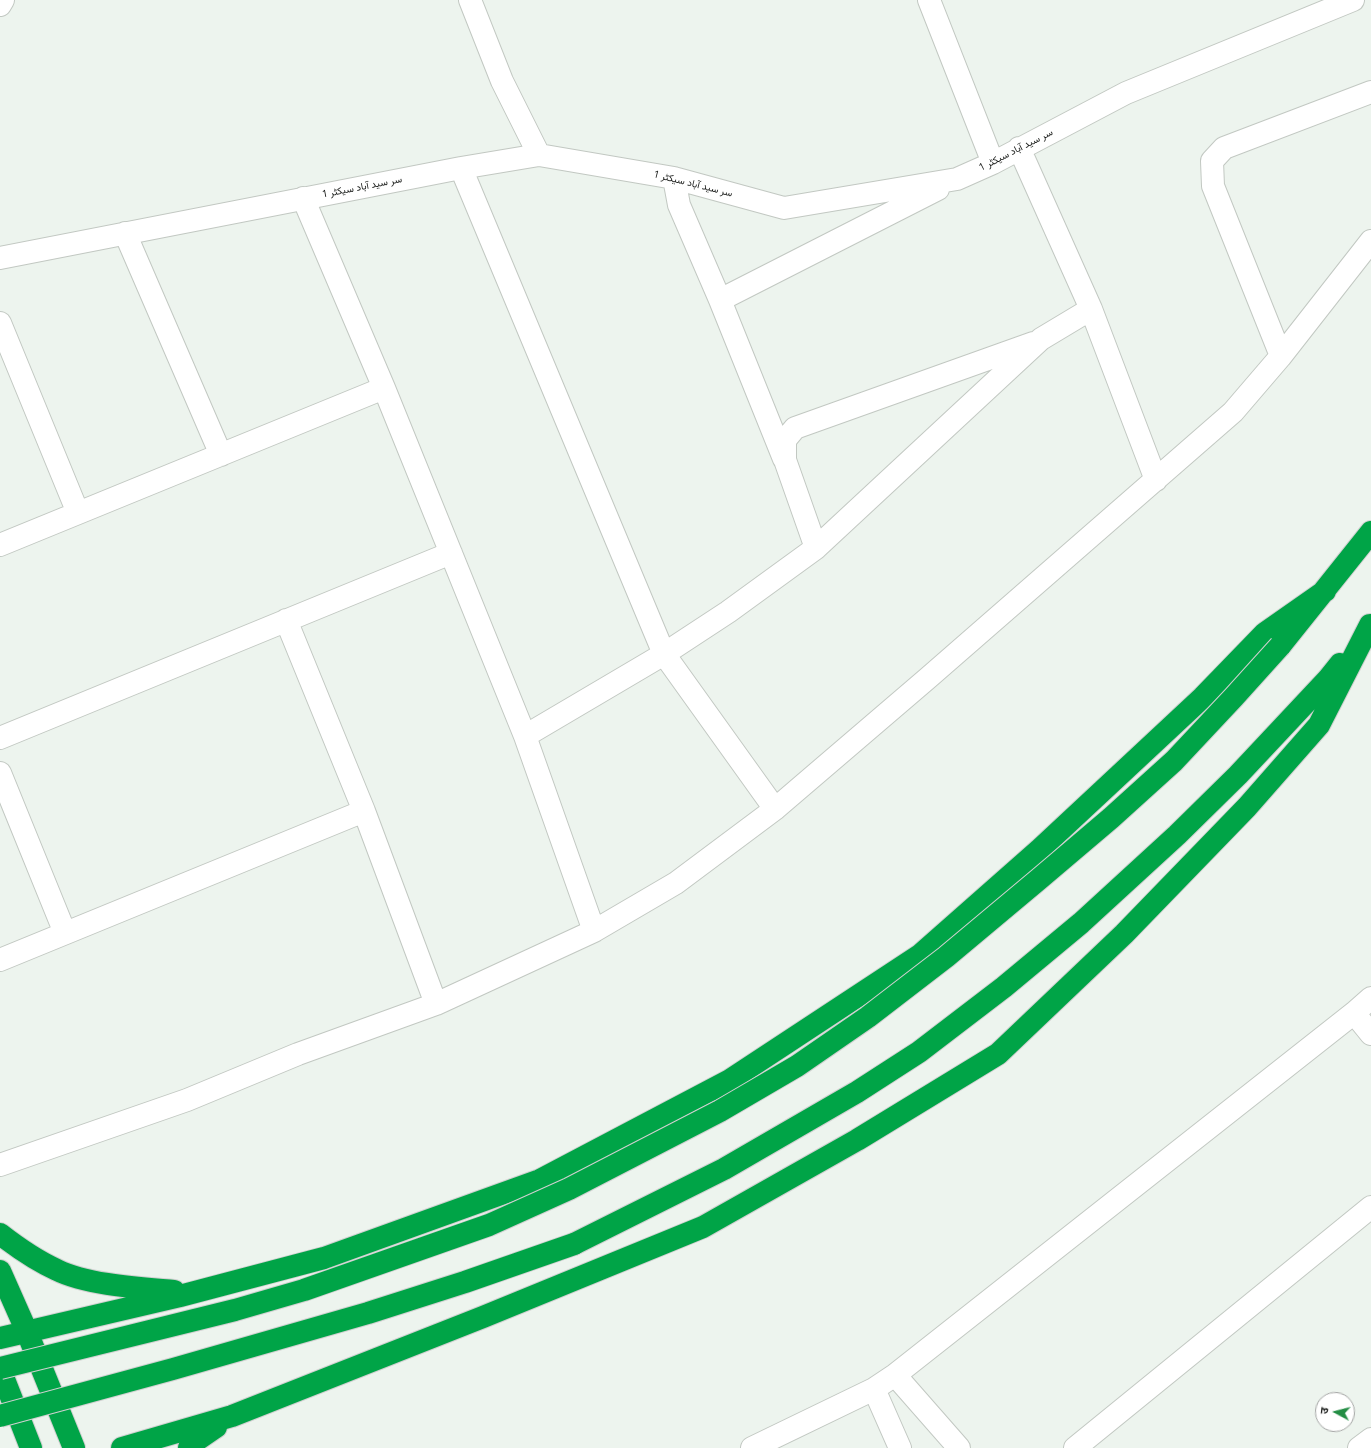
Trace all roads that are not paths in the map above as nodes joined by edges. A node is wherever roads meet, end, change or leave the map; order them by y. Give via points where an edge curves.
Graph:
1 (3, 0) edge
2 (470, 0) edge
3 (929, 0) edge
4 (1353, 0) edge
5 (0, 4) edge
6 (1371, 92) edge
7 (1019, 148) junction
8 (539, 155) junction
9 (993, 163) junction
10 (461, 168) junction
11 (674, 178) junction
12 (957, 179) junction
13 (303, 198) junction
14 (125, 233) junction
15 (1371, 241) edge
16 (0, 258) edge
17 (720, 300) junction
18 (1091, 309) junction
19 (0, 323) edge
20 (1041, 339) junction
21 (1281, 356) junction
22 (384, 388) junction
23 (221, 455) junction
24 (785, 460) junction
25 (1156, 480) junction
26 (78, 513) junction
27 (1371, 532) edge
28 (0, 545) edge
29 (816, 548) junction
30 (451, 553) junction
31 (1325, 591) junction
32 (286, 620) junction
33 (1370, 625) edge
34 (664, 654) junction
35 (525, 736) junction
36 (0, 738) edge
37 (0, 773) edge
38 (775, 809) junction
39 (364, 811) junction
40 (594, 931) junction
41 (65, 933) junction
42 (0, 960) edge
43 (1371, 998) edge
44 (436, 1004) junction
45 (1354, 1013) junction
46 (1371, 1034) edge
47 (0, 1165) edge
48 (1371, 1207) edge
49 (0, 1234) edge
50 (0, 1271) edge
51 (191, 1293) junction
52 (27, 1332) junction
53 (0, 1338) edge
54 (0, 1368) edge
55 (895, 1375) junction
56 (874, 1389) junction
57 (0, 1416) edge
58 (232, 1416) junction
59 (1371, 1439) edge
60 (30, 1448) edge
61 (74, 1448) edge
62 (122, 1448) edge
63 (189, 1448) edge
64 (752, 1448) edge
65 (900, 1448) edge
66 (959, 1448) edge
67 (1075, 1448) edge
68 (1359, 1448) edge

1 - 5 street
2 - 8 street via 502,81
3 - 9 street
4 - 7 street, سر سید آباد سیکٹر 1 via 1126,92
6 - 21 street via 1224,148 1212,161 1213,186
7 - 9 street, سر سید آباد سیکٹر 1
7 - 18 street
8 - 10 street, سر سید آباد سیکٹر 1
8 - 11 street, سر سید آباد سیکٹر 1
9 - 12 street, سر سید آباد سیکٹر 1
10 - 13 street, سر سید آباد سیکٹر 1
10 - 34 street
11 - 12 street, سر سید آباد سیکٹر 1 via 784,208
11 - 17 street via 679,205
12 - 17 street
13 - 14 street, سر سید آباد سیکٹر 1
13 - 22 street
14 - 16 street, سر سید آباد سیکٹر 1
14 - 23 street
15 - 21 street
17 - 24 street
18 - 20 street
18 - 25 street
19 - 26 street
20 - 24 street via 795,428 785,440
20 - 29 street
21 - 25 street via 1233,412
22 - 23 street
22 - 30 street
23 - 26 street
24 - 29 street
25 - 38 street
26 - 28 street
27 - 31 highway
29 - 34 street via 728,612
30 - 32 street
30 - 35 street
31 - 51 highway via 1265,633 1198,702 1039,850 920,955 730,1080 540,1180 324,1258
31 - 54 highway, bridge via 1280,646 1174,761 1111,818 946,957 868,1017 797,1066 720,1112 569,1189 489,1225 304,1290 235,1310
32 - 36 street
32 - 39 street
33 - 57 highway, bridge via 1328,679 1238,775 1081,923 1004,987 918,1052 863,1088 724,1169 574,1244 465,1282 278,1339
33 - 58 highway via 1314,731 1247,807 1129,928 998,1054 857,1140 703,1227
34 - 35 street
34 - 38 street
35 - 40 street
37 - 41 street
38 - 40 street via 676,883
39 - 41 street
39 - 44 street
40 - 44 street
41 - 42 street
43 - 45 street
44 - 47 street via 298,1054 187,1100
45 - 46 street
45 - 55 street
48 - 67 street
49 - 51 highway via 58,1271 79,1278 116,1285
50 - 52 highway
51 - 52 highway
52 - 53 highway
52 - 61 highway
54 - 60 highway
55 - 56 street
55 - 66 street
56 - 64 street
56 - 65 street
58 - 62 highway
58 - 63 highway
59 - 68 street

